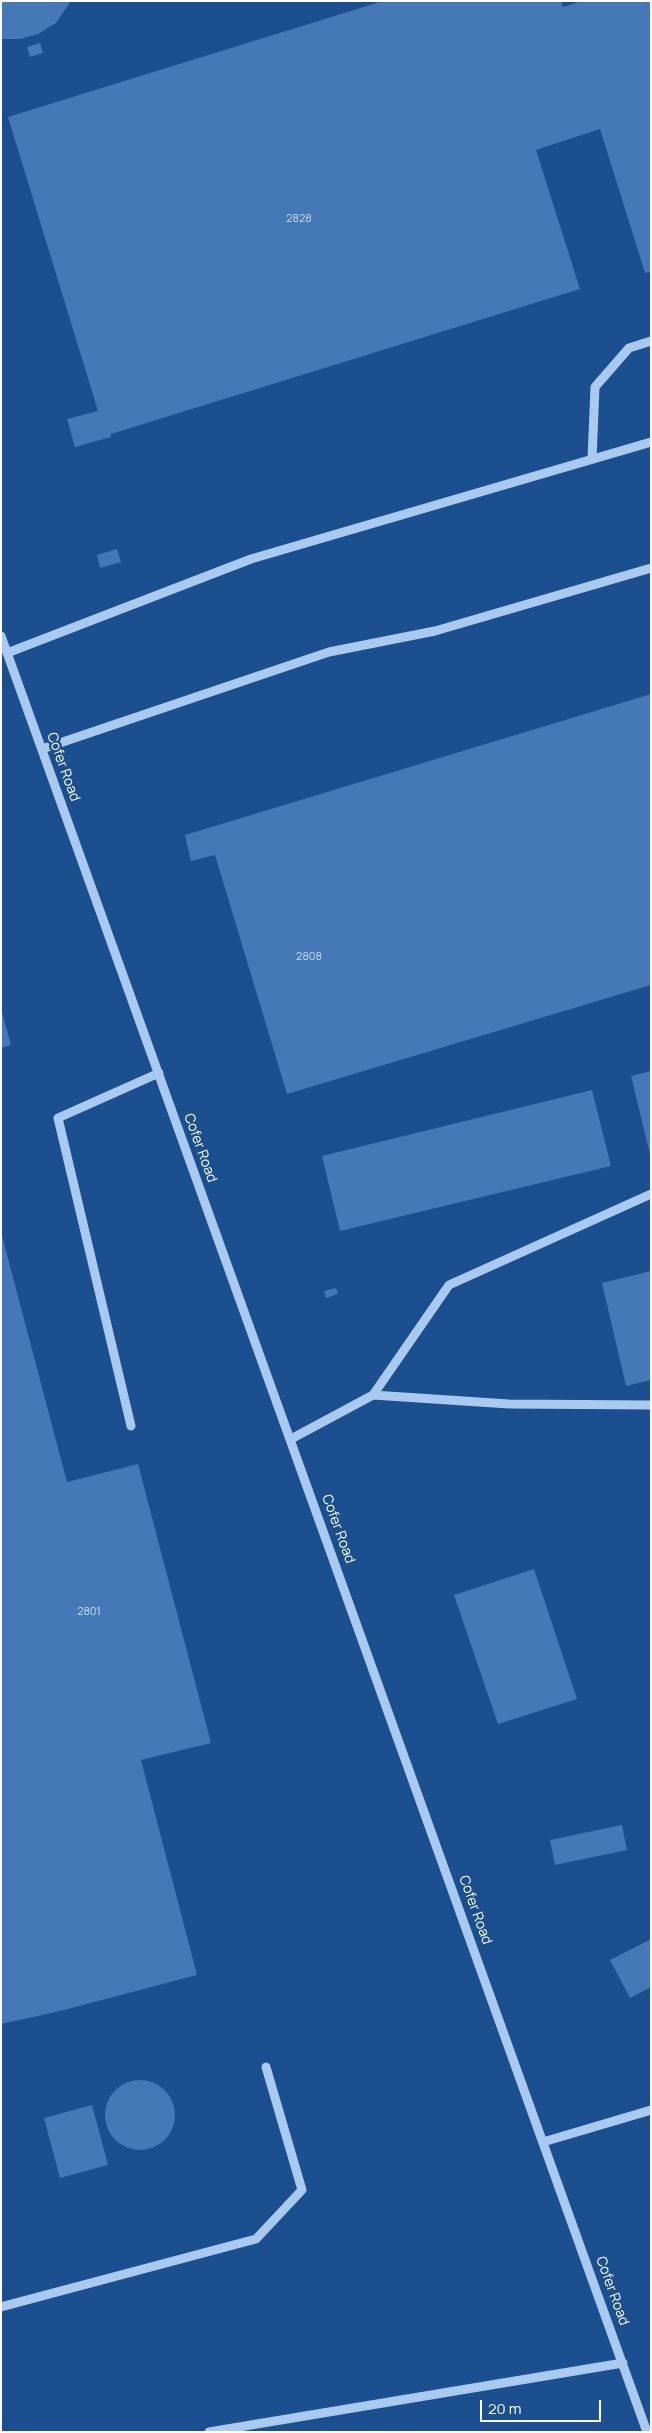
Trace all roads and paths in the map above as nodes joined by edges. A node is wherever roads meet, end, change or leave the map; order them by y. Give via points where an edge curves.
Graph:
1 (651, 341) edge
2 (651, 442) edge
3 (592, 459) junction
4 (651, 568) edge
5 (1, 636) edge
6 (7, 653) junction
7 (42, 749) junction
8 (159, 1073) junction
9 (651, 1194) edge
10 (373, 1395) junction
11 (651, 1405) edge
12 (131, 1426) dead end
13 (290, 1439) junction
14 (266, 2066) dead end
15 (651, 2110) edge
16 (544, 2142) junction
17 (1, 2307) edge
18 (623, 2363) junction
19 (209, 2432) edge
20 (648, 2432) edge

1 - 3 street via 629,348 595,388
2 - 3 street
3 - 6 street via 251,559
4 - 7 street via 435,631 329,652
5 - 6 street, Cofer Road
6 - 7 street, Cofer Road
7 - 8 street, Cofer Road
8 - 12 street via 58,1118
8 - 13 street, Cofer Road
9 - 10 street via 449,1284
10 - 11 street via 509,1404
10 - 13 street
13 - 16 street, Cofer Road
14 - 17 street via 302,2190 256,2239
15 - 16 street
16 - 18 street, Cofer Road
18 - 19 street
18 - 20 street, Cofer Road

